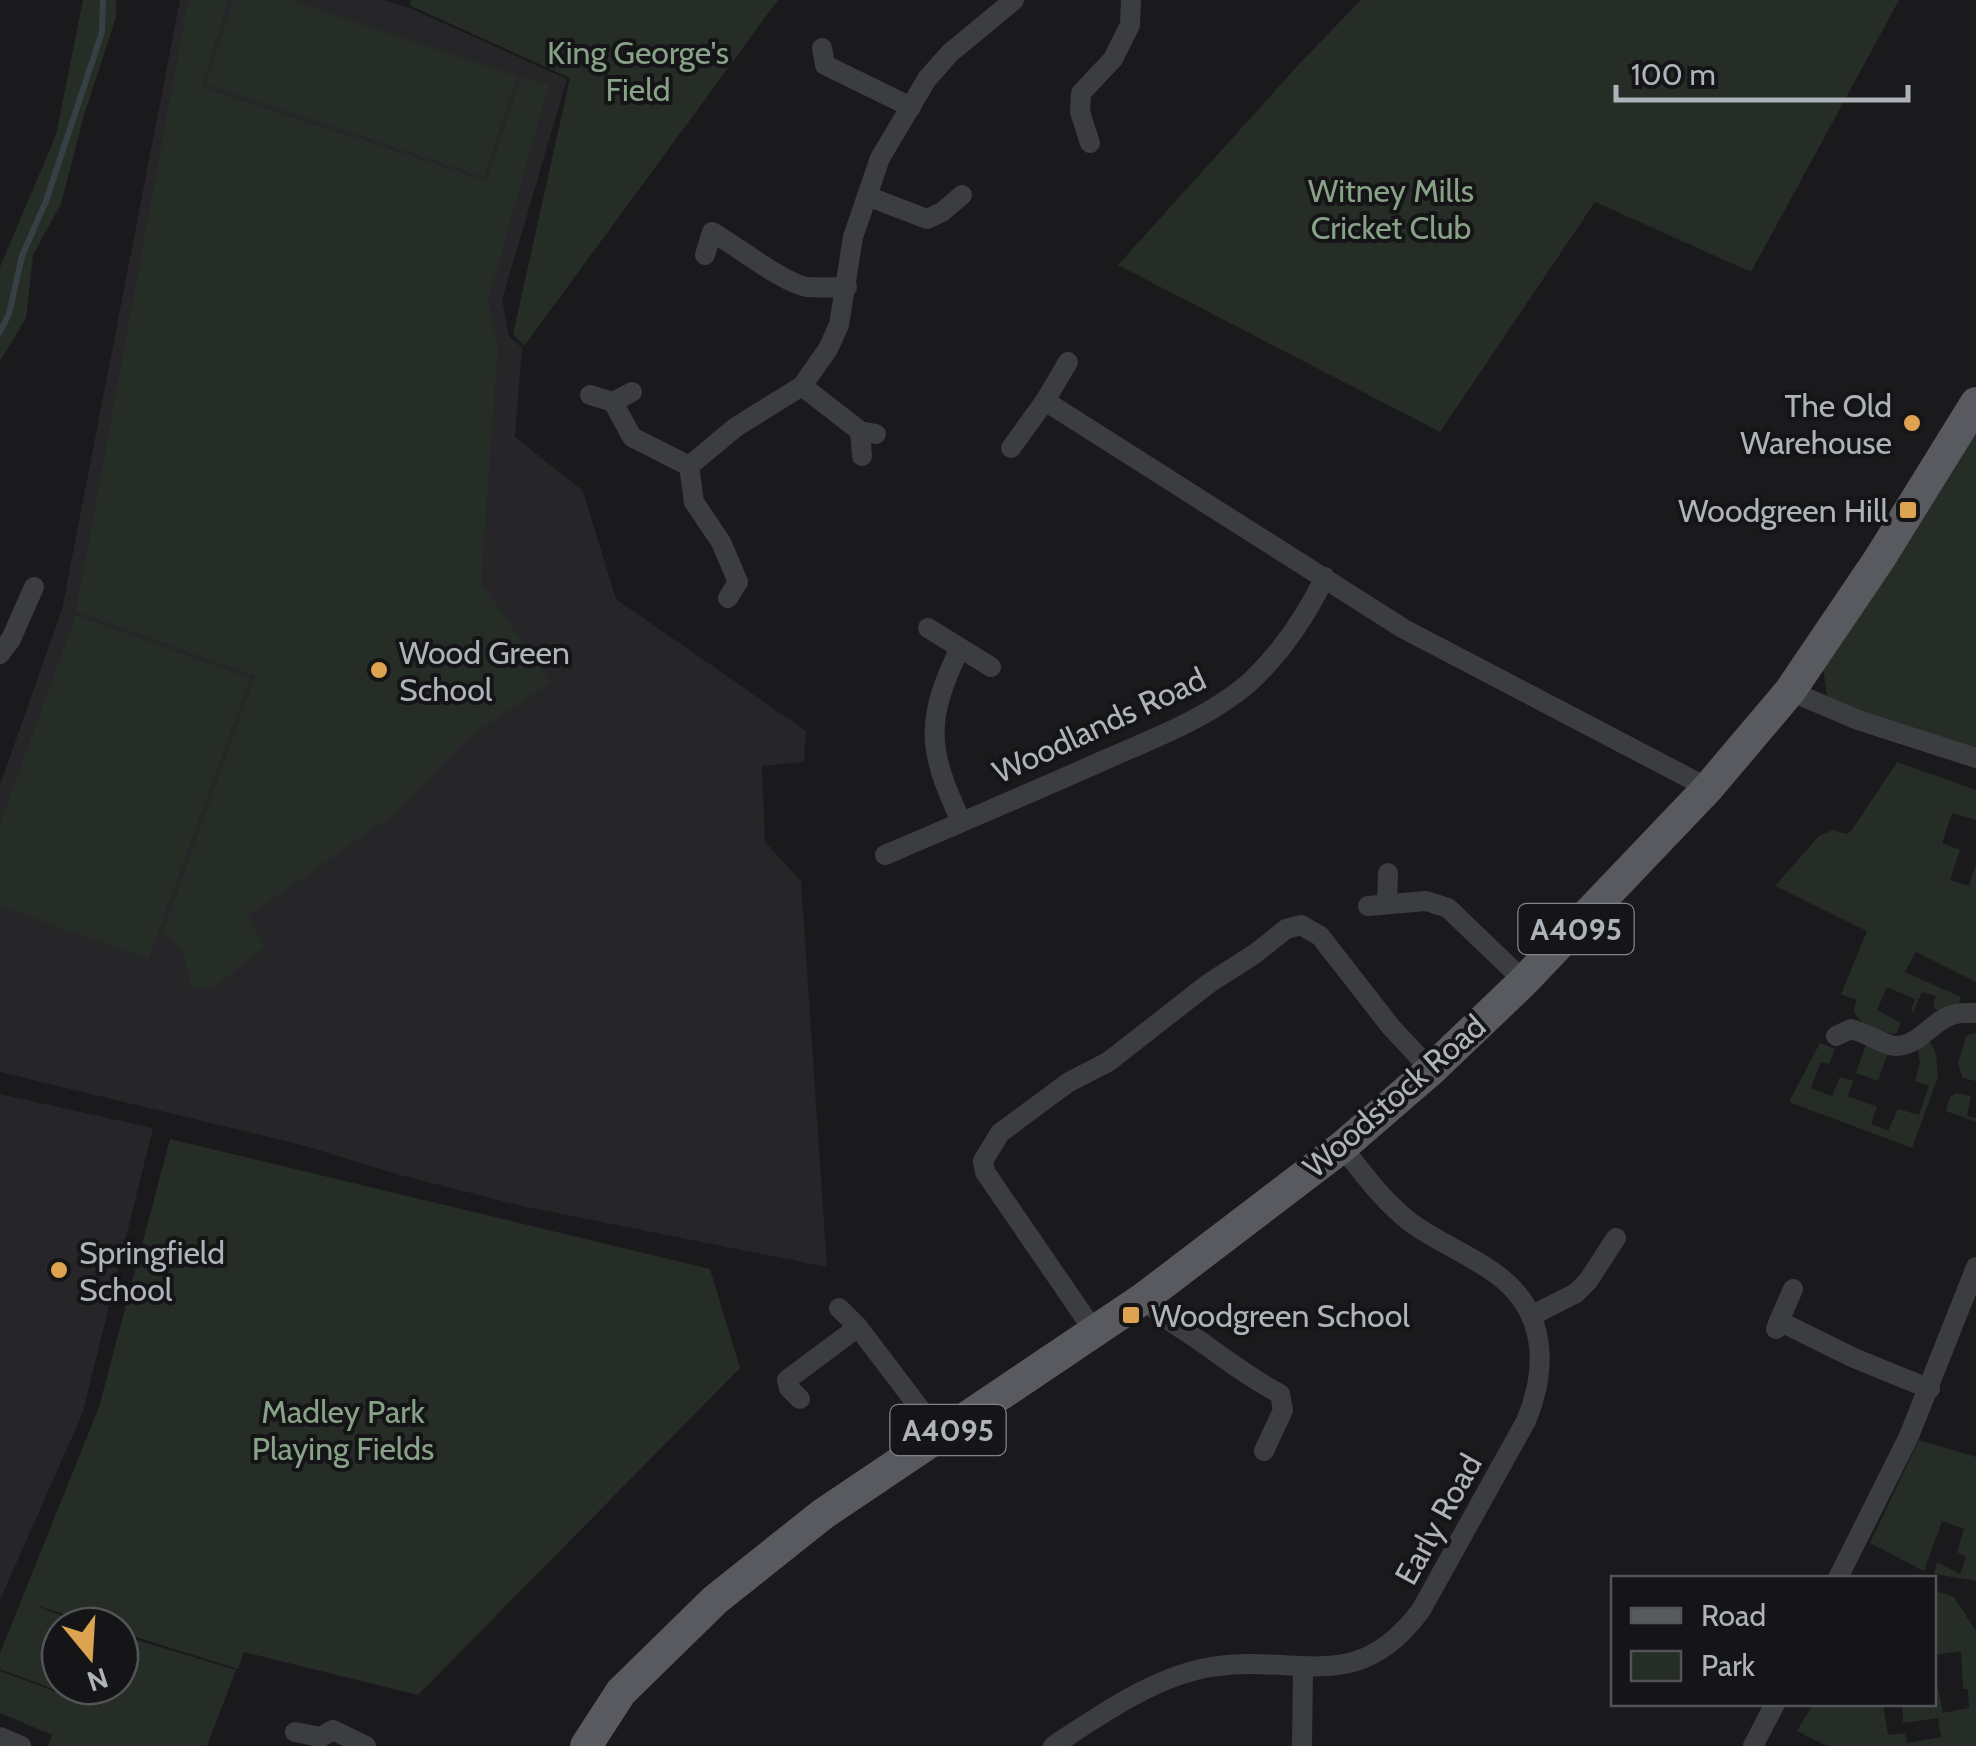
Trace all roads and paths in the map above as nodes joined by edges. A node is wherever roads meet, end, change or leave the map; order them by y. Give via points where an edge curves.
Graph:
1 (1014, 0) edge
2 (1130, 0) edge
3 (820, 64) dead end
4 (911, 106) junction
5 (1090, 143) dead end
6 (962, 195) dead end
7 (867, 196) junction
8 (704, 255) dead end
9 (847, 287) junction
10 (1068, 362) dead end
11 (802, 386) junction
12 (590, 395) dead end
13 (1045, 402) junction
14 (1976, 403) edge
15 (1011, 448) dead end
16 (862, 456) dead end
17 (690, 466) junction
18 (1325, 577) junction
19 (34, 587) dead end
20 (741, 587) dead end
21 (928, 628) dead end
22 (960, 648) junction
23 (0, 654) edge
24 (992, 667) dead end
25 (1790, 691) junction
26 (1976, 758) edge
27 (1708, 788) junction
28 (961, 821) junction
29 (885, 855) dead end
30 (1388, 873) dead end
31 (1524, 981) junction
32 (1976, 1013) edge
33 (1845, 1026) dead end
34 (1431, 1070) junction
35 (1342, 1147) junction
36 (1616, 1238) dead end
37 (1976, 1267) edge
38 (1793, 1289) dead end
39 (1144, 1298) junction
40 (839, 1308) dead end
41 (1531, 1316) junction
42 (858, 1327) junction
43 (1094, 1331) junction
44 (1930, 1389) junction
45 (800, 1399) dead end
46 (940, 1435) junction
47 (1264, 1451) dead end
48 (1839, 1576) edge
49 (1303, 1668) junction
50 (1774, 1706) edge
51 (295, 1732) dead end
52 (0, 1737) edge
53 (22, 1746) edge
54 (366, 1746) edge
55 (586, 1746) edge
56 (1053, 1746) edge
57 (1302, 1746) edge
58 (1753, 1746) edge

1 - 4 street via 950,53
2 - 5 street via 1130,26 1113,59 1082,93
3 - 4 street
4 - 7 street via 880,158
6 - 7 street via 926,219
7 - 9 street
8 - 9 street via 712,232 786,280
9 - 11 street via 833,337
10 - 13 street
11 - 16 street via 868,432
11 - 17 street
12 - 17 street via 622,397 632,437
13 - 15 street
13 - 18 street
14 - 25 main road, A4095
17 - 20 street via 694,502
18 - 27 street via 1463,662
18 - 28 street, Woodlands Road via 1284,645 1213,709
19 - 23 street
21 - 22 street
22 - 24 street
22 - 28 street via 942,686 934,744
25 - 26 street
25 - 27 main road, Woodstock Road / A4095
27 - 31 main road, Woodstock Road / A4095
28 - 29 street, Woodlands Road
30 - 31 street via 1378,904 1426,901 1448,908
31 - 34 main road, Woodstock Road / A4095
32 - 33 street via 1949,1015 1899,1046
34 - 35 main road, Woodstock Road / A4095
34 - 43 street via 1320,936 1301,925 1286,928 1208,984 1154,1040 1069,1082 1000,1133 983,1161 985,1172
35 - 39 main road, Woodstock Road / A4095
35 - 41 street, Early Road via 1407,1220 1496,1274
36 - 41 street via 1576,1294
37 - 44 street
38 - 44 street via 1778,1325
39 - 43 main road, Woodstock Road / A4095
39 - 47 street via 1164,1320 1280,1394 1283,1410
40 - 42 street
41 - 49 street, Early Road via 1540,1347 1540,1388 1421,1610 1401,1636 1362,1660
42 - 45 street via 787,1380
42 - 46 street
43 - 46 main road, Woodstock Road / A4095
44 - 48 street
46 - 55 main road, Woodstock Road / A4095 via 823,1514 715,1600 621,1692
49 - 56 street, Early Road via 1244,1664 1172,1678
49 - 57 street
50 - 58 street
51 - 54 street via 321,1737 333,1730
52 - 53 street

